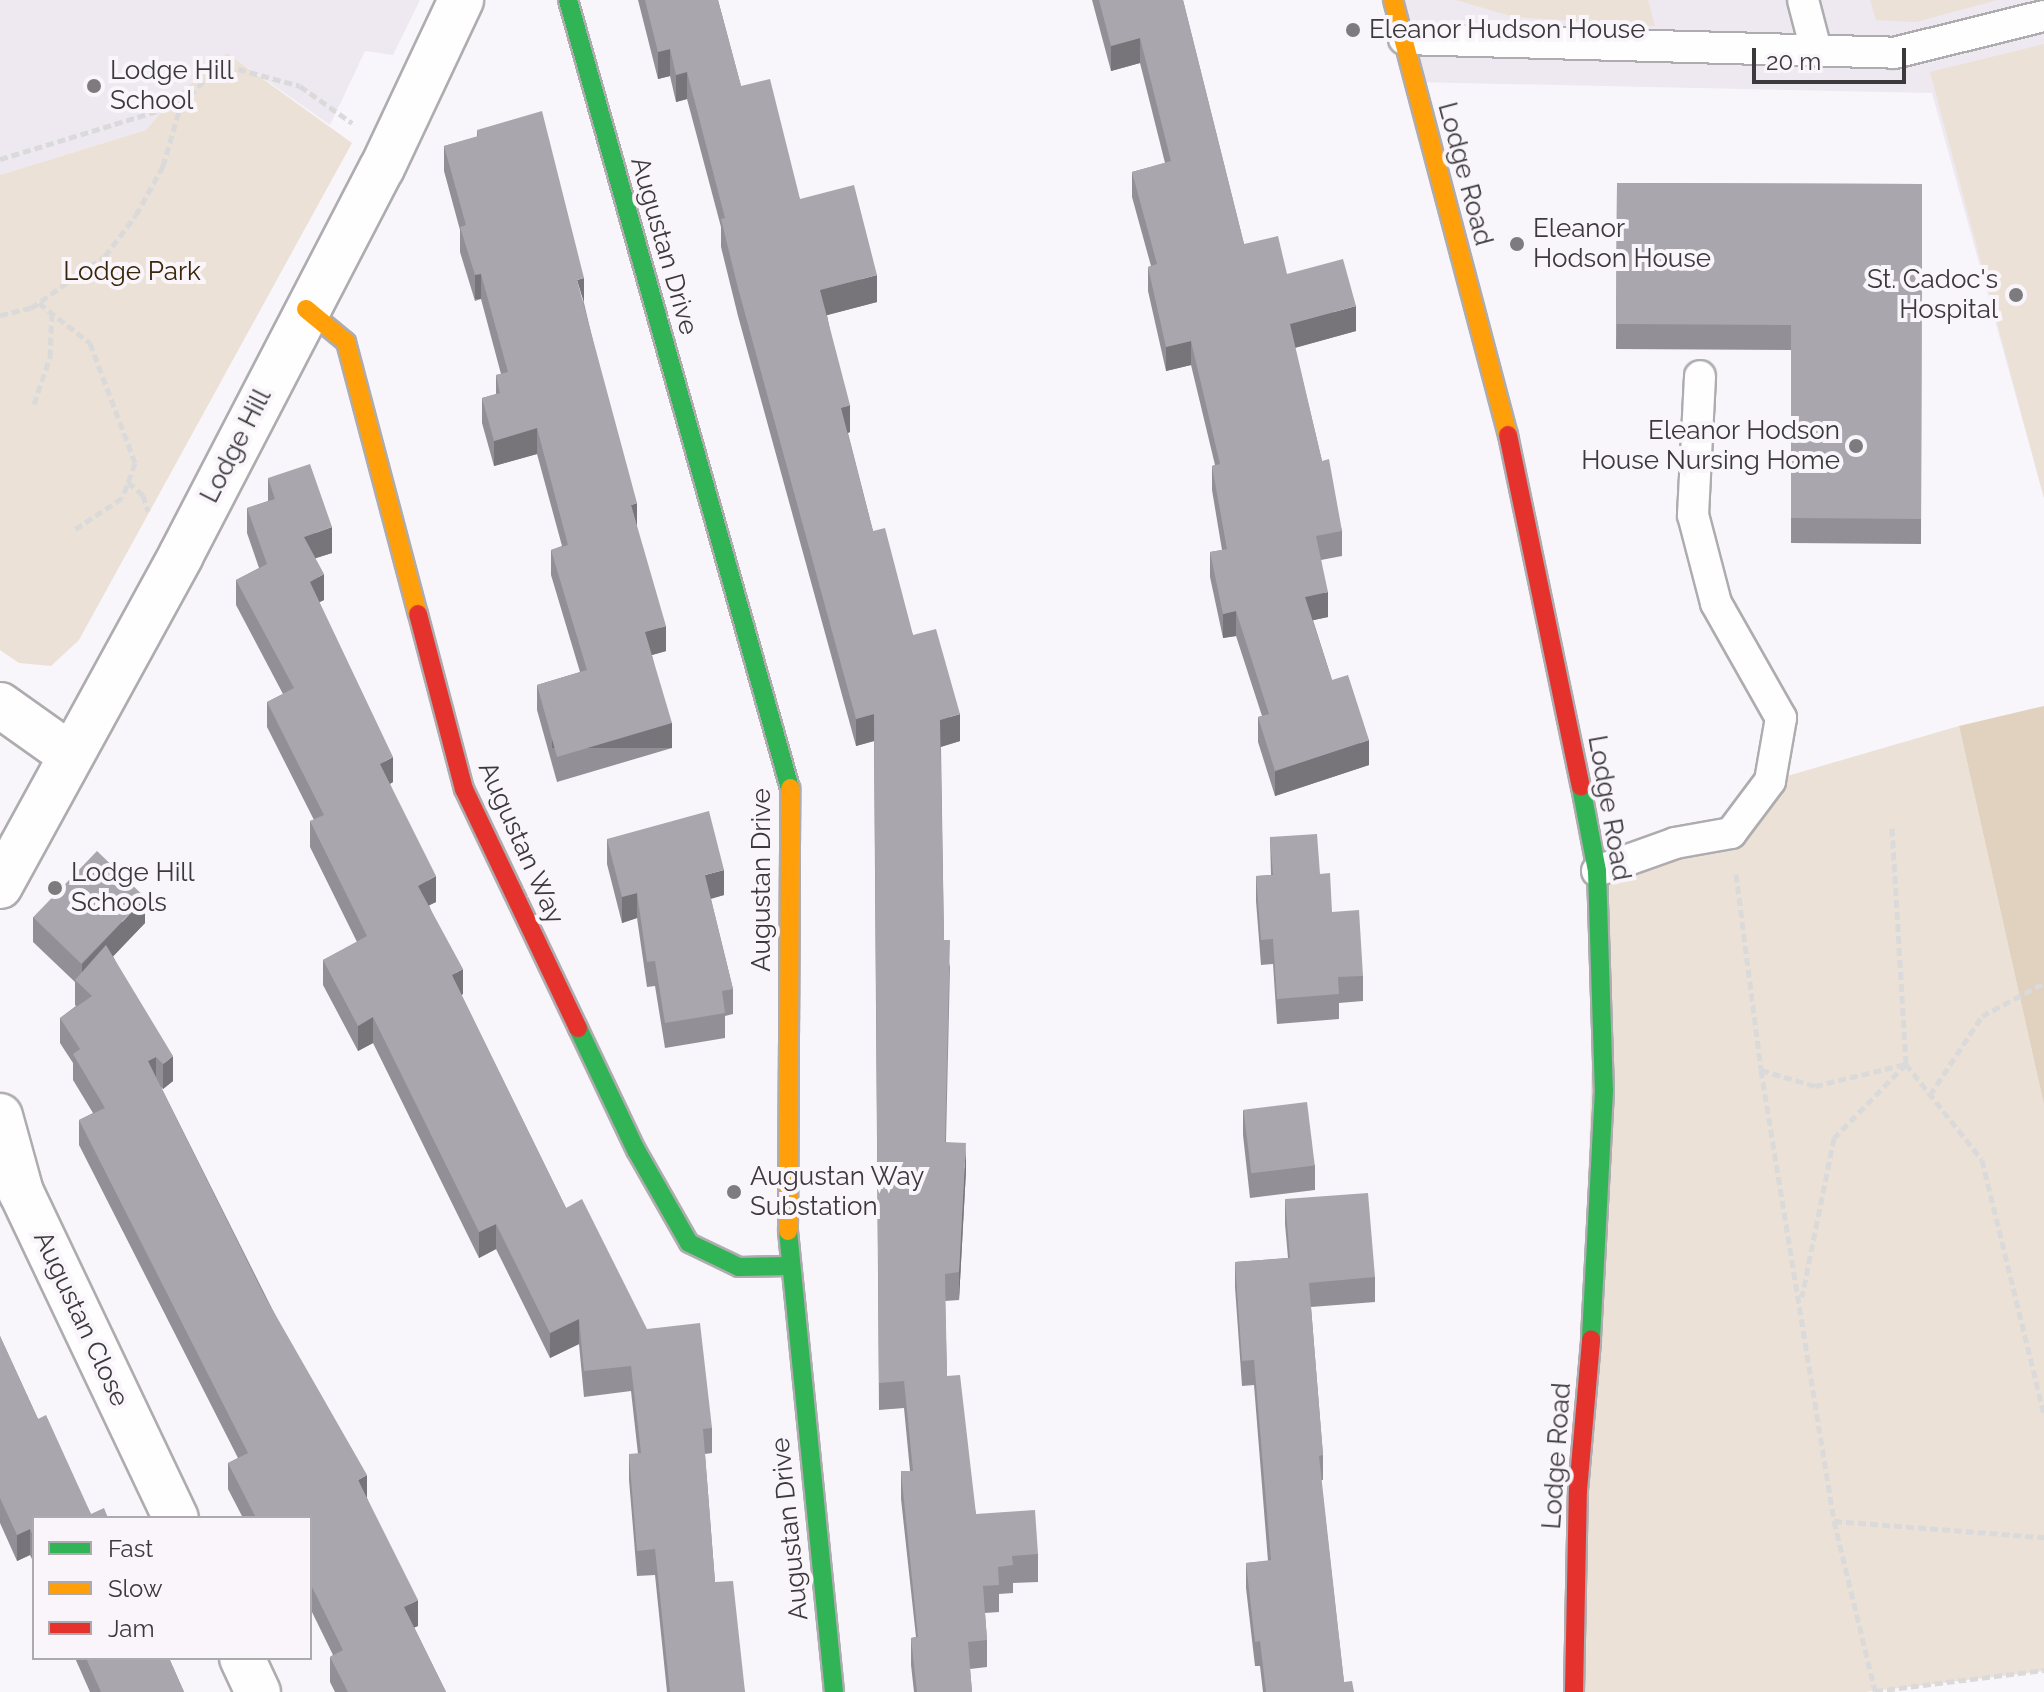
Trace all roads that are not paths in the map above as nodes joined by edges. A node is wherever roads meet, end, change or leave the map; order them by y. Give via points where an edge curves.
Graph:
1 (461, 0) edge
2 (568, 0) edge
3 (1393, 0) edge
4 (1803, 0) edge
5 (2044, 16) edge
6 (1404, 39) junction
7 (1816, 50) junction
8 (306, 309) junction
9 (1700, 376) dead end
10 (0, 705) edge
11 (69, 754) junction
12 (1597, 871) junction
13 (0, 886) edge
14 (0, 1116) edge
15 (788, 1266) junction
16 (175, 1516) edge
17 (243, 1660) edge
18 (258, 1692) edge
19 (834, 1692) edge
20 (1574, 1692) edge

1 - 8 street, Lodge Hill via 382,168
2 - 15 street, Augustan Drive via 790,784
3 - 6 street, Lodge Road
4 - 7 lane
5 - 7 lane via 1894,53
6 - 7 lane
6 - 12 street, Lodge Road via 1520,479
8 - 11 street, Lodge Hill via 181,555
8 - 15 street, Augustan Way via 346,342 464,789 636,1150 689,1243 739,1267
9 - 12 lane via 1693,515 1716,603 1781,718 1770,781 1731,833 1675,843
10 - 11 street
11 - 13 street, Lodge Hill
12 - 20 street, Lodge Road via 1599,1253 1578,1490
14 - 16 street, Augustan Close via 21,1192
15 - 19 street, Augustan Drive
17 - 18 street

